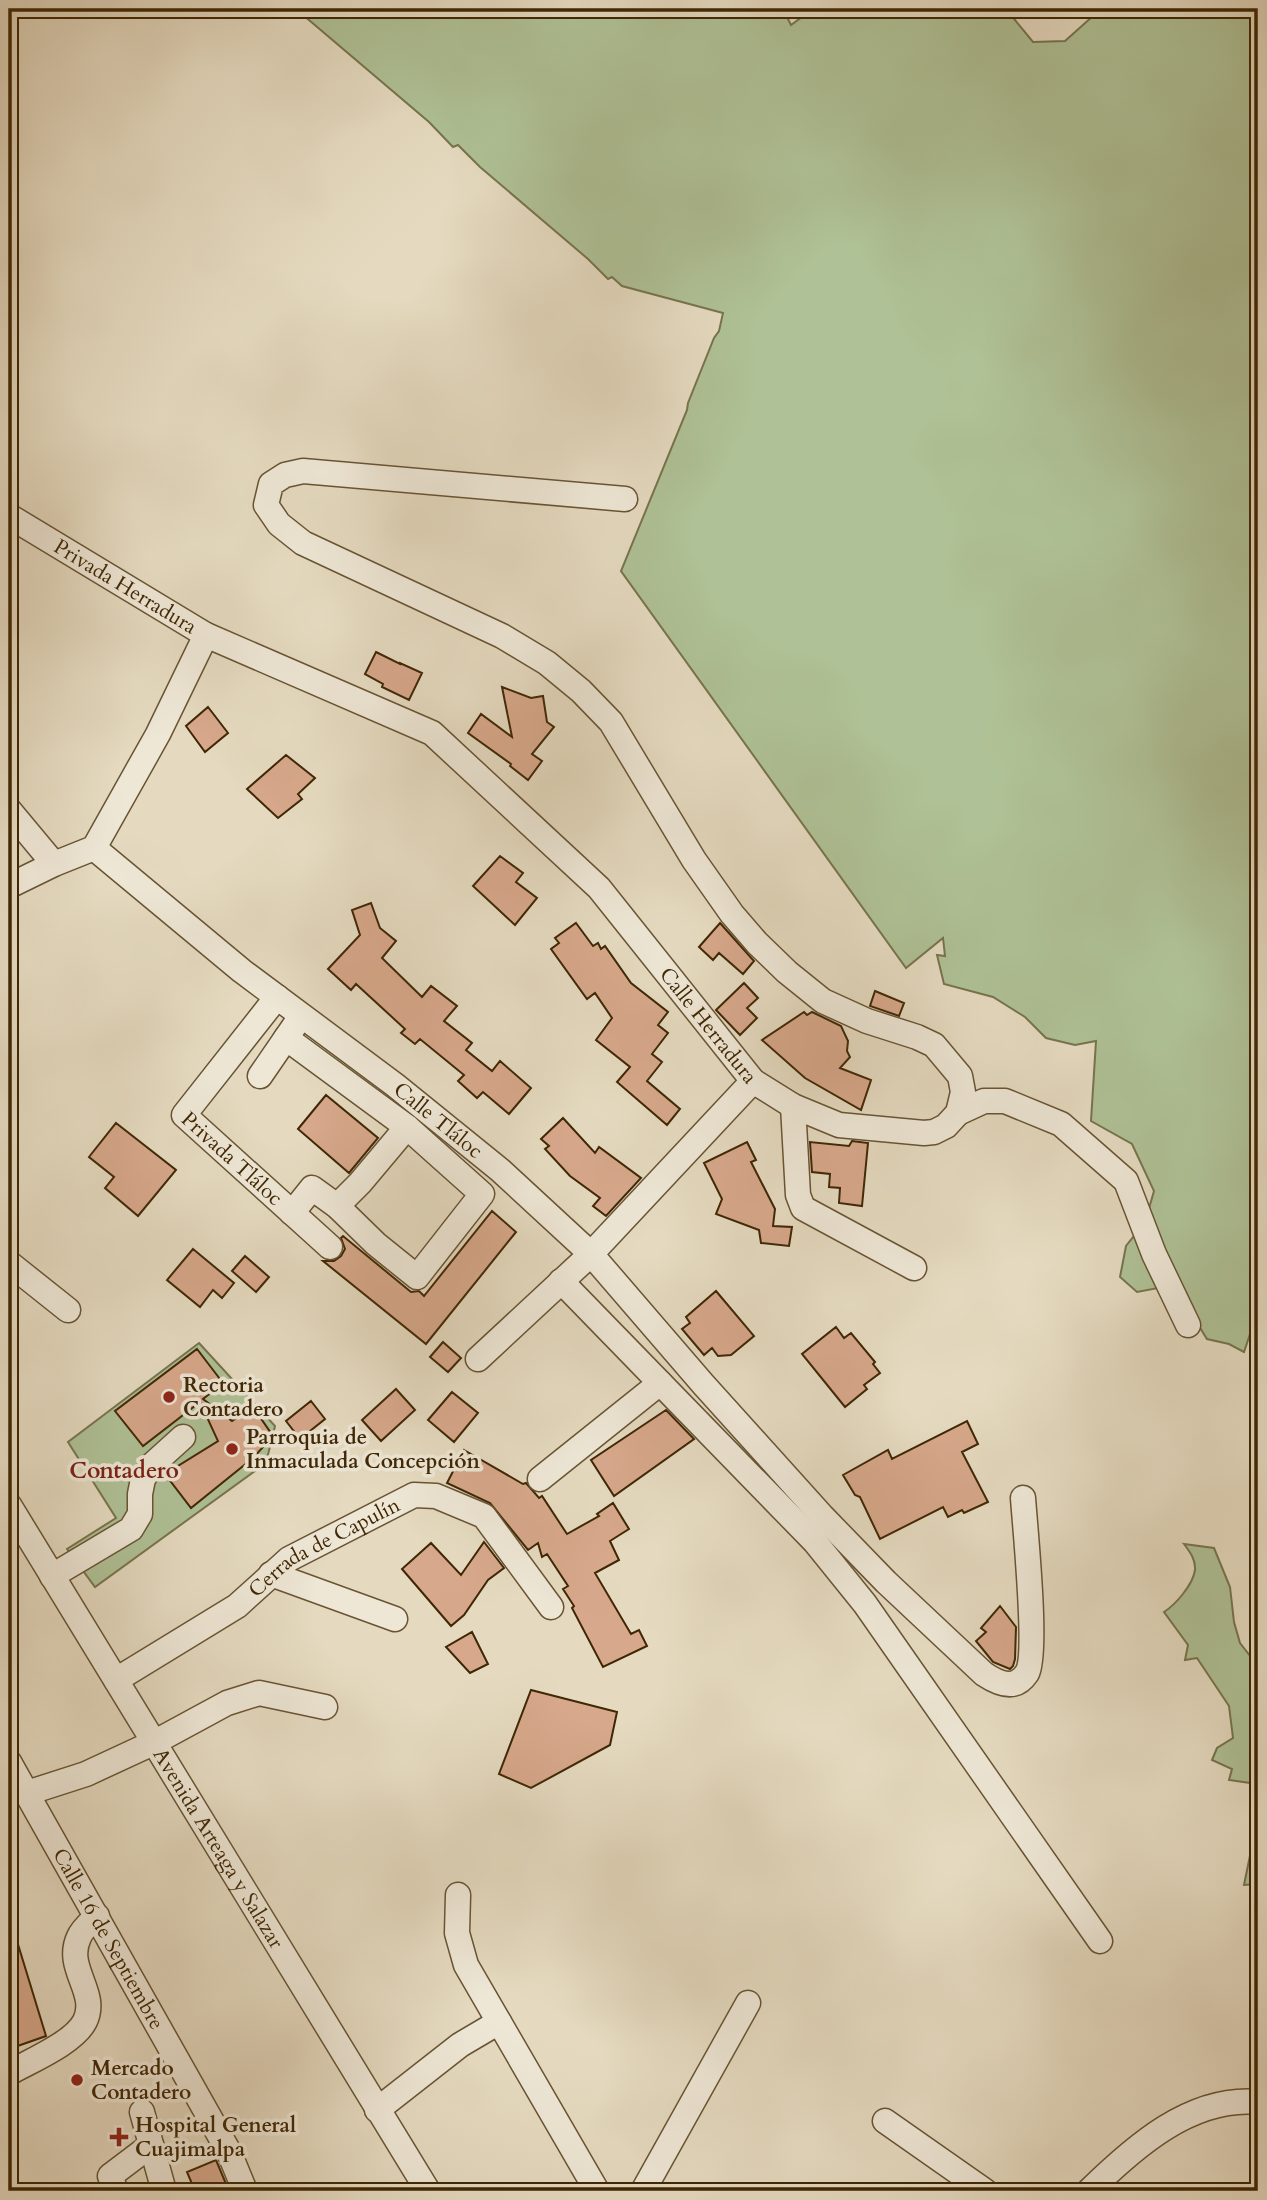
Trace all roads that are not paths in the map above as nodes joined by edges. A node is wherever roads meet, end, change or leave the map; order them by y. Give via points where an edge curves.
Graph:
1 (625, 499) dead end
2 (9, 516) edge
3 (206, 635) junction
4 (9, 810) edge
5 (94, 848) junction
6 (54, 864) junction
7 (9, 886) edge
8 (277, 996) junction
9 (302, 1015) junction
10 (286, 1038) junction
11 (260, 1076) dead end
12 (753, 1081) junction
13 (793, 1106) junction
14 (958, 1113) junction
15 (407, 1126) junction
16 (500, 1170) junction
17 (482, 1194) junction
18 (337, 1206) junction
19 (292, 1213) junction
20 (331, 1247) dead end
21 (591, 1254) junction
22 (9, 1263) edge
23 (914, 1268) dead end
24 (561, 1281) junction
25 (68, 1310) dead end
26 (1188, 1325) dead end
27 (478, 1359) dead end
28 (660, 1382) junction
29 (183, 1437) dead end
30 (540, 1479) dead end
31 (1023, 1499) dead end
32 (9, 1505) edge
33 (271, 1574) junction
34 (52, 1576) junction
35 (551, 1607) dead end
36 (395, 1619) dead end
37 (116, 1680) junction
38 (325, 1707) dead end
39 (155, 1742) junction
40 (9, 1762) edge
41 (27, 1793) junction
42 (458, 1895) dead end
43 (97, 1916) junction
44 (1100, 1941) dead end
45 (748, 2003) dead end
46 (499, 2022) junction
47 (9, 2073) edge
48 (1258, 2102) edge
49 (377, 2109) junction
50 (142, 2112) dead end
51 (885, 2121) dead end
52 (151, 2145) junction
53 (116, 2191) edge
54 (164, 2191) edge
55 (245, 2191) edge
56 (428, 2191) edge
57 (597, 2191) edge
58 (643, 2191) edge
59 (985, 2191) edge
60 (1090, 2191) edge

1 - 14 street via 303,471 271,484 266,505 279,524 303,543 502,636 547,663 581,691 611,722 694,860 757,943 823,1001 934,1045 960,1076 963,1092
2 - 3 street, Privada Herradura
3 - 5 street via 159,734
3 - 12 street, Calle Herradura via 432,733 599,888
4 - 6 street
5 - 6 street
5 - 8 street, Calle Tláloc
6 - 7 street
8 - 9 street, Calle Tláloc
8 - 19 street, Privada Tláloc via 184,1115
9 - 10 street
9 - 16 street, Calle Tláloc
10 - 11 street
10 - 15 street
12 - 13 street, Calle Herradura
12 - 21 street
13 - 14 street, Calle Herradura via 839,1125 901,1133 934,1132
13 - 23 street via 798,1195 803,1208
14 - 26 street, Calle Herradura via 984,1101 1004,1101 1061,1124 1126,1181
15 - 17 street
15 - 18 street
16 - 17 street
16 - 21 street, Calle Tláloc
17 - 18 street via 418,1277
18 - 19 street via 312,1188
19 - 20 street, Privada Tláloc
21 - 24 street
21 - 31 street, Calle Tláloc via 822,1516 886,1582 998,1684 1019,1680 1031,1662
22 - 25 street
24 - 27 street
24 - 28 street
28 - 30 street
28 - 44 street via 824,1552
29 - 34 street via 143,1479 140,1514 131,1529
32 - 34 street, Avenida Arteaga y Salazar
33 - 35 street, Cerrada de Capulín via 289,1559 414,1495 436,1496 484,1516
33 - 36 street
33 - 37 street, Cerrada de Capulín via 237,1606
34 - 37 street, Avenida Arteaga y Salazar
37 - 39 street, Avenida Arteaga y Salazar
38 - 39 street via 259,1693 227,1703
39 - 41 street via 86,1774
39 - 49 street, Avenida Arteaga y Salazar
40 - 41 street, Calle 16 de Septiembre
41 - 43 street, Calle 16 de Septiembre
42 - 46 street via 457,1933 466,1965
43 - 47 street via 79,1937 75,1963 90,2002 85,2022 66,2041
43 - 55 street, Calle 16 de Septiembre via 229,2152
45 - 58 street
46 - 49 street via 460,2045
46 - 57 street
48 - 60 street via 1237,2100 1190,2113 1117,2164
49 - 56 street, Avenida Arteaga y Salazar
50 - 52 street
51 - 59 street
52 - 53 street via 110,2176
52 - 54 street

